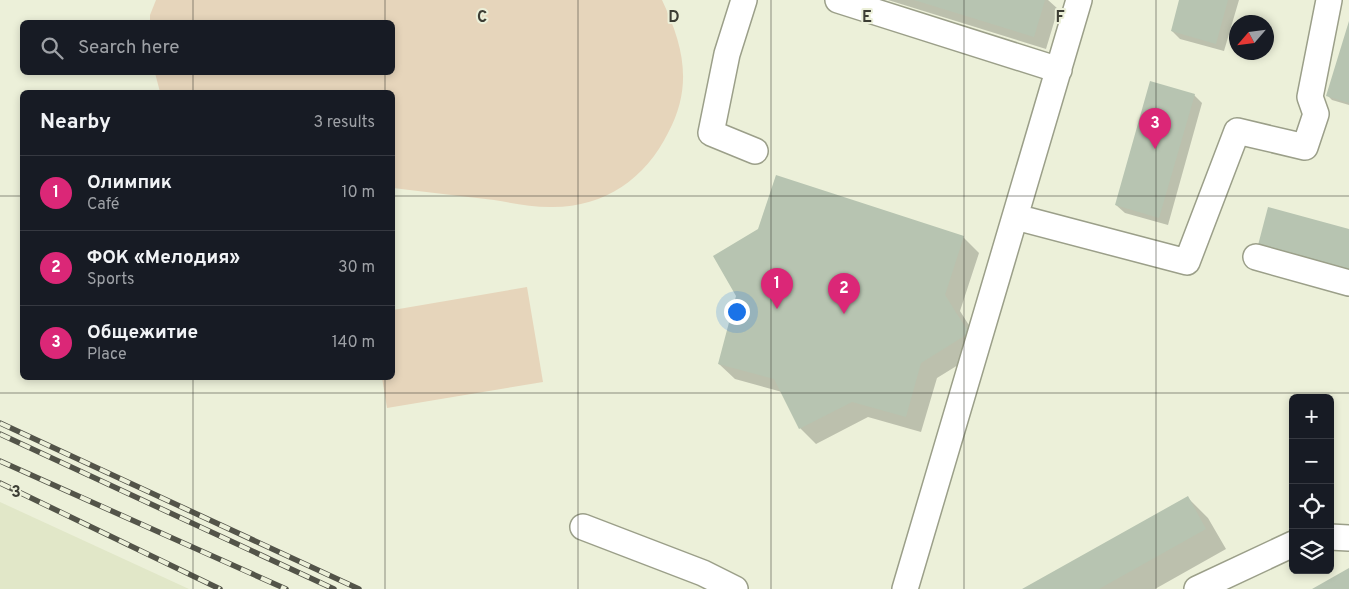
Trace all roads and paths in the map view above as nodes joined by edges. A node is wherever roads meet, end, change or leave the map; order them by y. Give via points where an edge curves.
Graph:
1 (744, 0) edge
2 (838, 0) edge
3 (1079, 0) edge
4 (1329, 0) edge
5 (1060, 70) junction
6 (755, 151) dead end
7 (1016, 216) junction
8 (1256, 257) dead end
9 (1349, 283) edge
10 (582, 527) dead end
11 (1334, 537) edge
12 (1349, 538) edge
13 (1289, 546) edge
14 (736, 589) edge
15 (905, 589) edge
16 (1198, 589) edge

1 - 6 street via 727,54 711,133
2 - 5 street
3 - 5 street
4 - 7 street via 1310,97 1316,114 1305,147 1237,131 1187,262
5 - 7 street
7 - 15 street
8 - 9 street
10 - 14 street via 703,573
11 - 12 street
13 - 16 street

